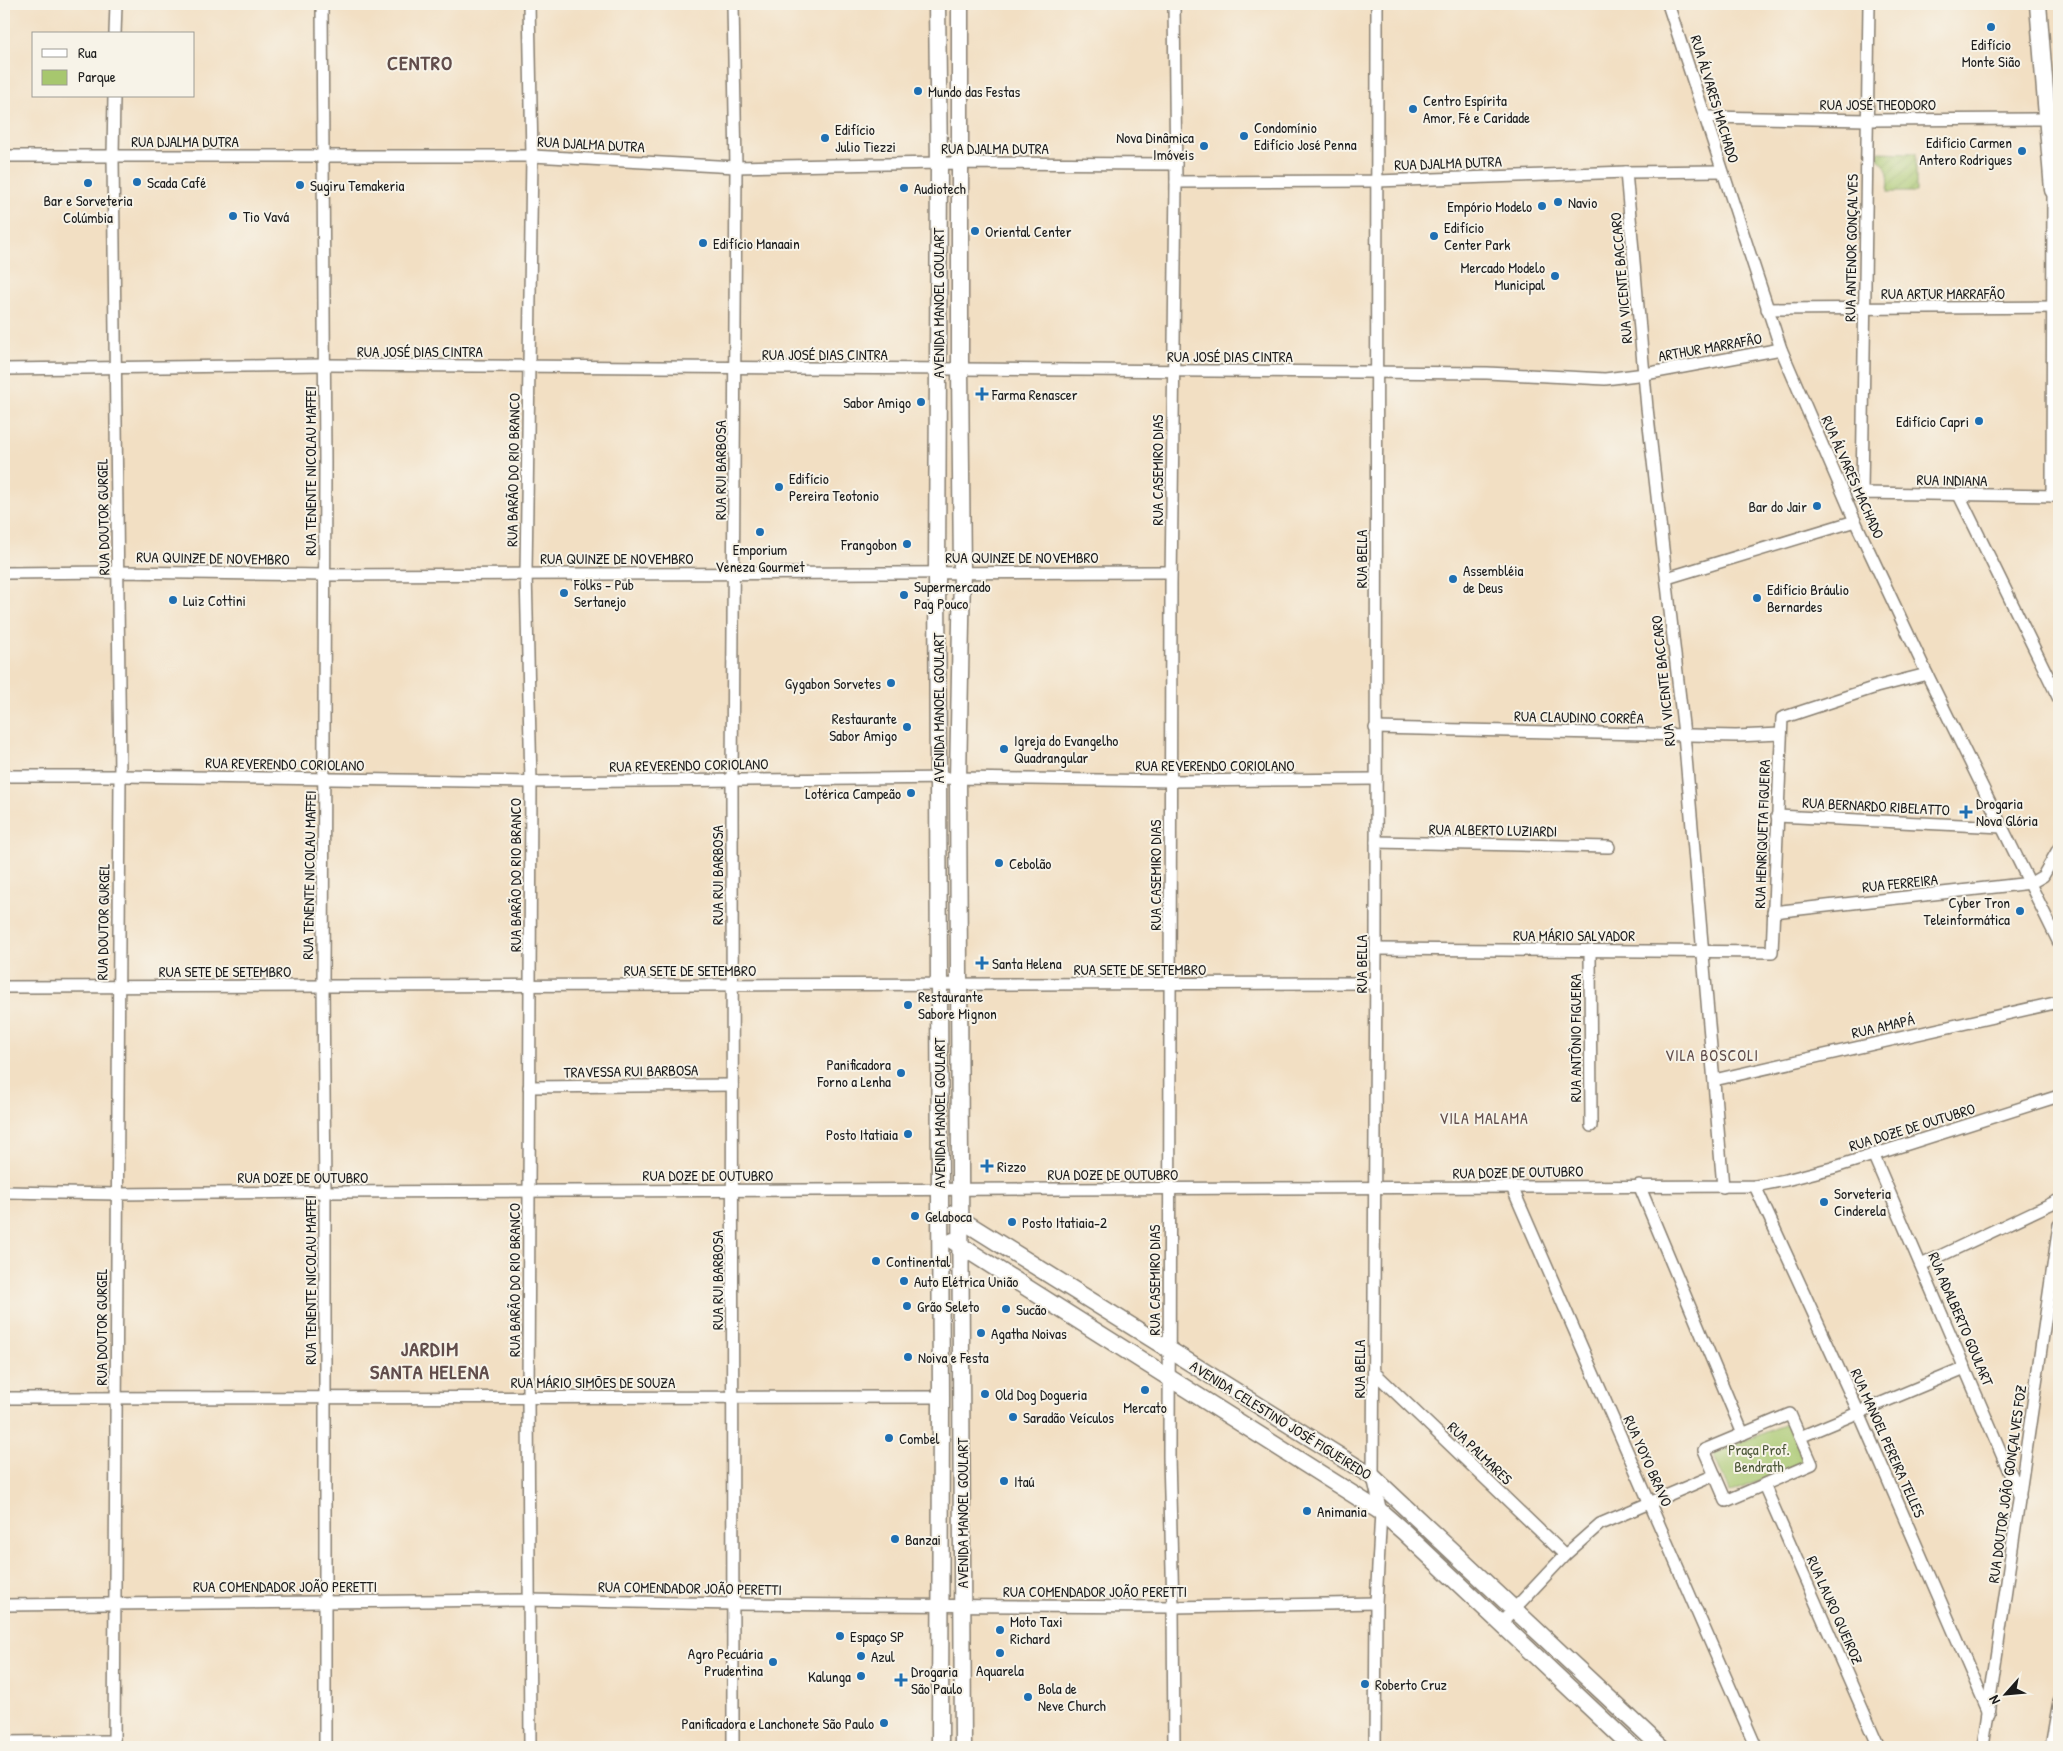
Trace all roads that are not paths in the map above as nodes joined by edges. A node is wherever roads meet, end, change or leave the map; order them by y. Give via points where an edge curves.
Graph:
1 (116, 4) edge
2 (322, 4) edge
3 (529, 4) edge
4 (733, 4) edge
5 (937, 4) edge
6 (960, 4) edge
7 (1174, 4) edge
8 (1377, 4) edge
9 (1668, 4) edge
10 (1869, 4) edge
11 (2038, 4) edge
12 (115, 32) edge
13 (114, 98) edge
14 (1707, 117) junction
15 (2048, 119) junction
16 (1868, 120) junction
17 (324, 155) junction
18 (4, 156) edge
19 (532, 156) junction
20 (113, 157) junction
21 (939, 163) junction
22 (959, 163) junction
23 (1176, 164) junction
24 (736, 167) junction
25 (1722, 171) junction
26 (1626, 172) junction
27 (1376, 180) junction
28 (1176, 182) junction
29 (2056, 194) edge
30 (2056, 307) edge
31 (1768, 309) junction
32 (1864, 309) junction
33 (1781, 349) junction
34 (324, 365) junction
35 (530, 367) junction
36 (116, 368) junction
37 (735, 368) junction
38 (4, 369) edge
39 (938, 369) junction
40 (960, 369) junction
41 (1172, 371) junction
42 (1376, 372) junction
43 (1645, 374) junction
44 (1862, 493) junction
45 (1959, 495) junction
46 (2056, 496) edge
47 (1846, 498) junction
48 (1855, 521) junction
49 (118, 572) junction
50 (734, 572) junction
51 (937, 572) junction
52 (962, 572) junction
53 (1171, 572) junction
54 (4, 573) edge
55 (526, 573) junction
56 (325, 575) junction
57 (1667, 578) junction
58 (1926, 674) junction
59 (2059, 699) edge
60 (1375, 728) junction
61 (1684, 734) junction
62 (1781, 734) junction
63 (4, 776) edge
64 (120, 776) junction
65 (938, 778) junction
66 (958, 778) junction
67 (732, 779) junction
68 (1376, 779) junction
69 (325, 780) junction
70 (1171, 781) junction
71 (531, 782) junction
72 (1777, 816) junction
73 (2002, 827) junction
74 (1376, 842) junction
75 (1609, 847) dead end
76 (2059, 848) edge
77 (2031, 883) junction
78 (1773, 912) junction
79 (2059, 943) edge
80 (1376, 949) junction
81 (1590, 950) junction
82 (1702, 951) junction
83 (1772, 952) joint
84 (1376, 983) junction
85 (939, 984) junction
86 (960, 984) junction
87 (1170, 984) junction
88 (529, 985) junction
89 (118, 986) junction
90 (323, 986) junction
91 (732, 986) junction
92 (4, 987) edge
93 (2059, 1002) edge
94 (1714, 1080) junction
95 (732, 1085) junction
96 (529, 1087) junction
97 (2059, 1096) edge
98 (1591, 1126) dead end
99 (1873, 1154) junction
100 (1639, 1185) junction
101 (1755, 1186) junction
102 (1512, 1187) junction
103 (1723, 1187) junction
104 (1375, 1188) junction
105 (1170, 1189) junction
106 (732, 1190) junction
107 (940, 1190) junction
108 (959, 1190) junction
109 (4, 1192) edge
110 (325, 1192) junction
111 (529, 1192) junction
112 (117, 1194) junction
113 (2059, 1200) edge
114 (960, 1219) junction
115 (2059, 1225) edge
116 (941, 1233) junction
117 (960, 1245) junction
118 (1921, 1265) junction
119 (2056, 1271) edge
120 (1169, 1350) junction
121 (1965, 1368) junction
122 (1374, 1372) junction
123 (1169, 1377) junction
124 (528, 1397) junction
125 (942, 1397) junction
126 (4, 1398) edge
127 (116, 1398) junction
128 (325, 1398) junction
129 (733, 1398) junction
130 (1859, 1413) junction
131 (1744, 1434) junction
132 (1800, 1437) junction
133 (1715, 1475) junction
134 (1373, 1477) junction
135 (1764, 1485) junction
136 (2020, 1497) junction
137 (1650, 1503) junction
138 (1380, 1512) junction
139 (1565, 1555) junction
140 (529, 1600) junction
141 (326, 1601) junction
142 (1376, 1602) junction
143 (115, 1603) junction
144 (733, 1604) junction
145 (4, 1605) edge
146 (939, 1605) junction
147 (962, 1605) junction
148 (1173, 1607) junction
149 (1514, 1609) junction
150 (1501, 1623) junction
151 (2059, 1701) edge
152 (1988, 1713) junction
153 (4, 1742) edge
154 (114, 1744) edge
155 (325, 1747) edge
156 (530, 1747) edge
157 (733, 1747) edge
158 (940, 1747) edge
159 (963, 1747) edge
160 (1174, 1747) edge
161 (1375, 1747) edge
162 (1632, 1747) edge
163 (1661, 1747) edge
164 (1756, 1747) edge
165 (1879, 1747) edge
166 (1983, 1747) edge
167 (2050, 1747) edge

1 - 12 street
2 - 17 street, RUA TENENTE NICOLAU MAFFEI
3 - 19 street, RUA BARÃO DO RIO BRANCO
4 - 24 street, RUA RUI BARBOSA
5 - 21 main road, AVENIDA MANOEL GOULART
6 - 22 main road, AVENIDA MANOEL GOULART
7 - 23 street, RUA CASEMIRO DIAS
8 - 27 street, RUA BELLA
9 - 14 street, RUA ÁLVARES MACHADO
10 - 16 street, RUA ANTENOR GONÇALVES
11 - 15 main road
13 - 20 street, RUA DOUTOR GURGEL
14 - 16 street, RUA JOSÉ THEODORO
14 - 25 street, RUA ÁLVARES MACHADO
15 - 16 street, RUA JOSÉ THEODORO
15 - 29 main road
16 - 32 street, RUA ANTENOR GONÇALVES
17 - 19 street, RUA DJALMA DUTRA
17 - 20 street, RUA DJALMA DUTRA
17 - 34 street, RUA TENENTE NICOLAU MAFFEI
18 - 20 street, RUA DJALMA DUTRA
19 - 24 street, RUA DJALMA DUTRA
19 - 35 street, RUA BARÃO DO RIO BRANCO
20 - 36 street, RUA DOUTOR GURGEL
21 - 22 street, RUA DJALMA DUTRA
21 - 24 street, RUA DJALMA DUTRA
21 - 39 main road, AVENIDA MANOEL GOULART
22 - 23 street, RUA DJALMA DUTRA
22 - 40 main road, AVENIDA MANOEL GOULART
23 - 28 street, RUA CASEMIRO DIAS
24 - 37 street, RUA RUI BARBOSA
25 - 26 street, RUA DJALMA DUTRA
25 - 31 street, RUA ÁLVARES MACHADO
26 - 27 street, RUA DJALMA DUTRA
26 - 43 street, RUA VICENTE BACCARO
27 - 28 street, RUA DJALMA DUTRA
27 - 42 street, RUA BELLA
28 - 41 street, RUA CASEMIRO DIAS
29 - 30 street
30 - 32 street, RUA ARTUR MARRAFÃO
30 - 46 street
31 - 32 street, RUA ARTUR MARRAFÃO
31 - 33 street, RUA ÁLVARES MACHADO
32 - 44 street, RUA ANTENOR GONÇALVES
33 - 43 street, ARTHUR MARRAFÃO
33 - 47 street, RUA ÁLVARES MACHADO
34 - 35 street, RUA JOSÉ DIAS CINTRA
34 - 36 street, RUA JOSÉ DIAS CINTRA
34 - 56 street, RUA TENENTE NICOLAU MAFFEI
35 - 37 street, RUA JOSÉ DIAS CINTRA
35 - 55 street, RUA BARÃO DO RIO BRANCO
36 - 38 street, RUA JOSÉ DIAS CINTRA
36 - 49 street, RUA DOUTOR GURGEL
37 - 39 street, RUA JOSÉ DIAS CINTRA
37 - 50 street, RUA RUI BARBOSA
39 - 40 street, RUA JOSÉ DIAS CINTRA
39 - 51 main road, AVENIDA MANOEL GOULART
40 - 41 street, RUA JOSÉ DIAS CINTRA
40 - 52 main road, AVENIDA MANOEL GOULART
41 - 42 street, RUA JOSÉ DIAS CINTRA
41 - 53 street, RUA CASEMIRO DIAS
42 - 43 street, RUA JOSÉ DIAS CINTRA via 1605,379
42 - 60 street, RUA BELLA
43 - 57 street, RUA VICENTE BACCARO
44 - 45 street, RUA INDIANA
44 - 47 street, RUA INDIANA
45 - 46 street, RUA INDIANA
45 - 59 street
47 - 48 street, RUA ÁLVARES MACHADO
48 - 57 street
48 - 58 street, RUA ÁLVARES MACHADO
49 - 54 street, RUA QUINZE DE NOVEMBRO
49 - 56 street, RUA QUINZE DE NOVEMBRO
49 - 64 street, RUA DOUTOR GURGEL
50 - 51 street, RUA QUINZE DE NOVEMBRO
50 - 55 street, RUA QUINZE DE NOVEMBRO
50 - 67 street, RUA RUI BARBOSA
51 - 52 street, RUA QUINZE DE NOVEMBRO
51 - 65 main road, AVENIDA MANOEL GOULART
52 - 53 street, RUA QUINZE DE NOVEMBRO
52 - 66 main road, AVENIDA MANOEL GOULART
53 - 70 street, RUA CASEMIRO DIAS
55 - 56 street, RUA QUINZE DE NOVEMBRO
55 - 71 street, RUA BARÃO DO RIO BRANCO
56 - 69 street, RUA TENENTE NICOLAU MAFFEI
57 - 61 street, RUA VICENTE BACCARO
58 - 62 street, RUA HENRIQUETA FIGUEIRA via 1782,718
58 - 73 street, RUA ÁLVARES MACHADO
60 - 61 street, RUA CLAUDINO CORRÊA
60 - 68 street, RUA BELLA
61 - 62 street, RUA CLAUDINO CORRÊA
61 - 82 street, RUA VICENTE BACCARO
62 - 72 street, RUA HENRIQUETA FIGUEIRA
63 - 64 street, RUA REVERENDO CORIOLANO
64 - 69 street, RUA REVERENDO CORIOLANO
64 - 89 street, RUA DOUTOR GURGEL
65 - 66 street, RUA REVERENDO CORIOLANO
65 - 67 street, RUA REVERENDO CORIOLANO
65 - 85 main road, AVENIDA MANOEL GOULART
66 - 70 street, RUA REVERENDO CORIOLANO
66 - 86 main road, AVENIDA MANOEL GOULART
67 - 71 street, RUA REVERENDO CORIOLANO
67 - 91 street, RUA RUI BARBOSA
68 - 70 street, RUA REVERENDO CORIOLANO
68 - 74 street, RUA BELLA
69 - 71 street, RUA REVERENDO CORIOLANO
69 - 90 street, RUA TENENTE NICOLAU MAFFEI
70 - 87 street, RUA CASEMIRO DIAS
71 - 88 street, RUA BARÃO DO RIO BRANCO
72 - 73 street, RUA BERNARDO RIBELATTO
72 - 78 street, RUA HENRIQUETA FIGUEIRA
73 - 77 street, RUA ÁLVARES MACHADO
74 - 75 street, RUA ALBERTO LUZIARDI
74 - 80 street, RUA BELLA
76 - 77 street via 2043,876
77 - 78 street, RUA FERREIRA
77 - 79 street, RUA ÁLVARES MACHADO
78 - 83 street, RUA HENRIQUETA FIGUEIRA
80 - 81 street, RUA MÁRIO SALVADOR
80 - 84 street, RUA BELLA
81 - 82 street, RUA MÁRIO SALVADOR
81 - 98 street, RUA ANTÔNIO FIGUEIRA
82 - 83 street, RUA MÁRIO SALVADOR
82 - 94 street, RUA VICENTE BACCARO
84 - 87 street, RUA SETE DE SETEMBRO
84 - 104 street, RUA BELLA
85 - 86 street, RUA SETE DE SETEMBRO
85 - 91 street, RUA SETE DE SETEMBRO
85 - 107 main road, AVENIDA MANOEL GOULART
86 - 87 street, RUA SETE DE SETEMBRO
86 - 108 main road, AVENIDA MANOEL GOULART
87 - 105 street, RUA CASEMIRO DIAS
88 - 90 street, RUA SETE DE SETEMBRO
88 - 91 street, RUA SETE DE SETEMBRO
88 - 96 street, RUA BARÃO DO RIO BRANCO
89 - 90 street, RUA SETE DE SETEMBRO
89 - 92 street, RUA SETE DE SETEMBRO
89 - 112 street, RUA DOUTOR GURGEL
90 - 110 street, RUA TENENTE NICOLAU MAFFEI
91 - 95 street, RUA RUI BARBOSA
93 - 94 street, RUA AMAPÁ
94 - 103 street, RUA VICENTE BACCARO
95 - 96 street, TRAVESSA RUI BARBOSA
95 - 106 street, RUA RUI BARBOSA
96 - 111 street, RUA BARÃO DO RIO BRANCO
97 - 99 street, RUA DOZE DE OUTUBRO
99 - 101 street, RUA DOZE DE OUTUBRO
99 - 118 street, RUA ADALBERTO GOULART
100 - 102 street, RUA DOZE DE OUTUBRO
100 - 103 street, RUA DOZE DE OUTUBRO
100 - 131 street
101 - 103 street, RUA DOZE DE OUTUBRO
101 - 130 street, RUA MANOEL PEREIRA TELLES
102 - 104 street, RUA DOZE DE OUTUBRO
102 - 137 street, RUA YOYO BRAVO
104 - 105 street, RUA DOZE DE OUTUBRO
104 - 122 street, RUA BELLA
105 - 108 street, RUA DOZE DE OUTUBRO
105 - 120 street, RUA CASEMIRO DIAS
106 - 107 street, RUA DOZE DE OUTUBRO
106 - 111 street, RUA DOZE DE OUTUBRO
106 - 129 street, RUA RUI BARBOSA
107 - 108 street, RUA DOZE DE OUTUBRO
107 - 114 main road, AVENIDA CELESTINO JOSÉ FIGUEIREDO
107 - 116 main road, AVENIDA MANOEL GOULART
108 - 114 main road, AVENIDA MANOEL GOULART
109 - 112 street, RUA DOZE DE OUTUBRO
110 - 111 street, RUA DOZE DE OUTUBRO
110 - 112 street, RUA DOZE DE OUTUBRO
110 - 128 street, RUA TENENTE NICOLAU MAFFEI
111 - 124 street, RUA BARÃO DO RIO BRANCO
112 - 127 street, RUA DOUTOR GURGEL
113 - 118 street
114 - 116 main road
114 - 117 main road, AVENIDA MANOEL GOULART
114 - 120 main road, AVENIDA CELESTINO JOSÉ FIGUEIREDO
115 - 119 street, RUA DOUTOR JOÃO GONÇALVES FOZ
116 - 117 main road, AVENIDA CELESTINO JOSÉ FIGUEIREDO
116 - 125 main road, AVENIDA MANOEL GOULART
117 - 123 main road, AVENIDA CELESTINO JOSÉ FIGUEIREDO
117 - 147 main road, AVENIDA MANOEL GOULART
118 - 121 street, RUA ADALBERTO GOULART
119 - 136 street, RUA DOUTOR JOÃO GONÇALVES FOZ
120 - 123 street, RUA CASEMIRO DIAS
120 - 134 main road, AVENIDA CELESTINO JOSÉ FIGUEIREDO
121 - 130 street
121 - 136 street, RUA ADALBERTO GOULART
122 - 134 street, RUA BELLA
122 - 139 street, RUA PALMARES
123 - 138 main road, AVENIDA CELESTINO JOSÉ FIGUEIREDO
123 - 148 street, RUA CASEMIRO DIAS
124 - 128 street, RUA MÁRIO SIMÕES DE SOUZA
124 - 129 street, RUA MÁRIO SIMÕES DE SOUZA
124 - 140 street, RUA BARÃO DO RIO BRANCO
125 - 129 street, RUA MÁRIO SIMÕES DE SOUZA
125 - 146 main road, AVENIDA MANOEL GOULART
126 - 127 street, RUA MÁRIO SIMÕES DE SOUZA
127 - 128 street, RUA MÁRIO SIMÕES DE SOUZA
127 - 143 street, RUA DOUTOR GURGEL
128 - 141 street, RUA TENENTE NICOLAU MAFFEI
129 - 144 street, RUA RUI BARBOSA
130 - 132 street
130 - 152 street, RUA MANOEL PEREIRA TELLES
131 - 132 street via 1790,1414
131 - 133 street via 1704,1450
132 - 135 street via 1812,1464
133 - 135 street via 1726,1501
133 - 137 street
134 - 138 street, RUA BELLA
134 - 149 main road, AVENIDA CELESTINO JOSÉ FIGUEIREDO
135 - 165 street, RUA LAURO QUEIROZ
136 - 152 street, RUA DOUTOR JOÃO GONÇALVES FOZ
137 - 139 street via 1600,1524
137 - 164 street, RUA YOYO BRAVO
138 - 142 street, RUA BELLA
138 - 150 main road, AVENIDA CELESTINO JOSÉ FIGUEIREDO
139 - 149 street
140 - 141 street, RUA COMENDADOR JOÃO PERETTI
140 - 144 street, RUA COMENDADOR JOÃO PERETTI
140 - 156 street, RUA BARÃO DO RIO BRANCO
141 - 143 street, RUA COMENDADOR JOÃO PERETTI
141 - 155 street, RUA TENENTE NICOLAU MAFFEI
142 - 148 street, RUA COMENDADOR JOÃO PERETTI
142 - 161 street, RUA BELLA
143 - 145 street, RUA COMENDADOR JOÃO PERETTI
143 - 154 street, RUA DOUTOR GURGEL
144 - 146 street, RUA COMENDADOR JOÃO PERETTI
144 - 157 street, RUA RUI BARBOSA
146 - 147 street, RUA COMENDADOR JOÃO PERETTI
146 - 158 main road, AVENIDA MANOEL GOULART
147 - 148 street, RUA COMENDADOR JOÃO PERETTI
147 - 159 main road, AVENIDA MANOEL GOULART
148 - 160 street, RUA CASEMIRO DIAS
149 - 150 street
149 - 163 main road, AVENIDA CELESTINO JOSÉ FIGUEIREDO
150 - 162 main road, AVENIDA CELESTINO JOSÉ FIGUEIREDO
151 - 167 street
152 - 166 street, RUA DOUTOR JOÃO GONÇALVES FOZ
153 - 154 street

